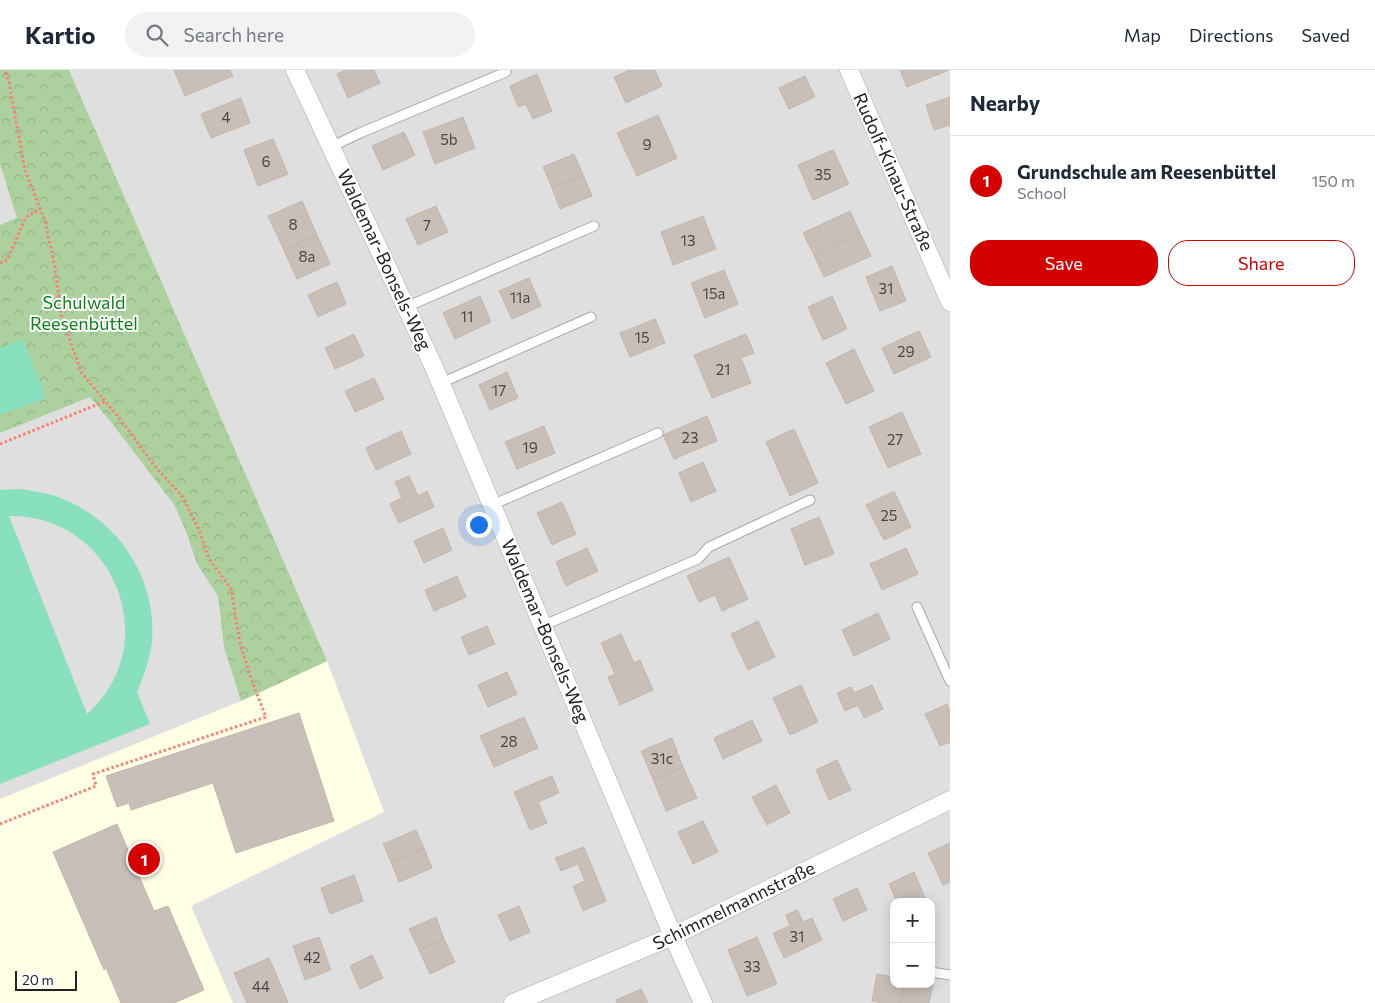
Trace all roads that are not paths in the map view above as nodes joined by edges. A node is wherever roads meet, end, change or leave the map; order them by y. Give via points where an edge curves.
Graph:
1 (296, 70) edge
2 (849, 70) edge
3 (506, 72) dead end
4 (331, 147) junction
5 (594, 226) dead end
6 (950, 302) edge
7 (406, 307) junction
8 (591, 317) dead end
9 (440, 383) junction
10 (658, 434) dead end
11 (810, 500) dead end
12 (492, 504) junction
13 (917, 607) dead end
14 (542, 626) junction
15 (950, 681) edge
16 (950, 800) edge
17 (673, 936) junction
18 (935, 973) edge
19 (950, 975) edge
20 (513, 1003) edge
21 (703, 1003) edge

1 - 4 street, Waldemar-Bonsels-Weg
2 - 6 street, Rudolf-Kinau-Straße
3 - 4 lane
4 - 7 street, Waldemar-Bonsels-Weg
5 - 7 lane
7 - 9 street, Waldemar-Bonsels-Weg
8 - 9 lane
9 - 12 street, Waldemar-Bonsels-Weg
10 - 12 lane
11 - 14 lane via 709,547 698,559
12 - 14 street, Waldemar-Bonsels-Weg
13 - 15 lane
14 - 17 street, Waldemar-Bonsels-Weg
16 - 17 street, Schimmelmannstraße
17 - 20 street, Schimmelmannstraße
17 - 21 street, Waldemar-Bonsels-Weg
18 - 19 lane

